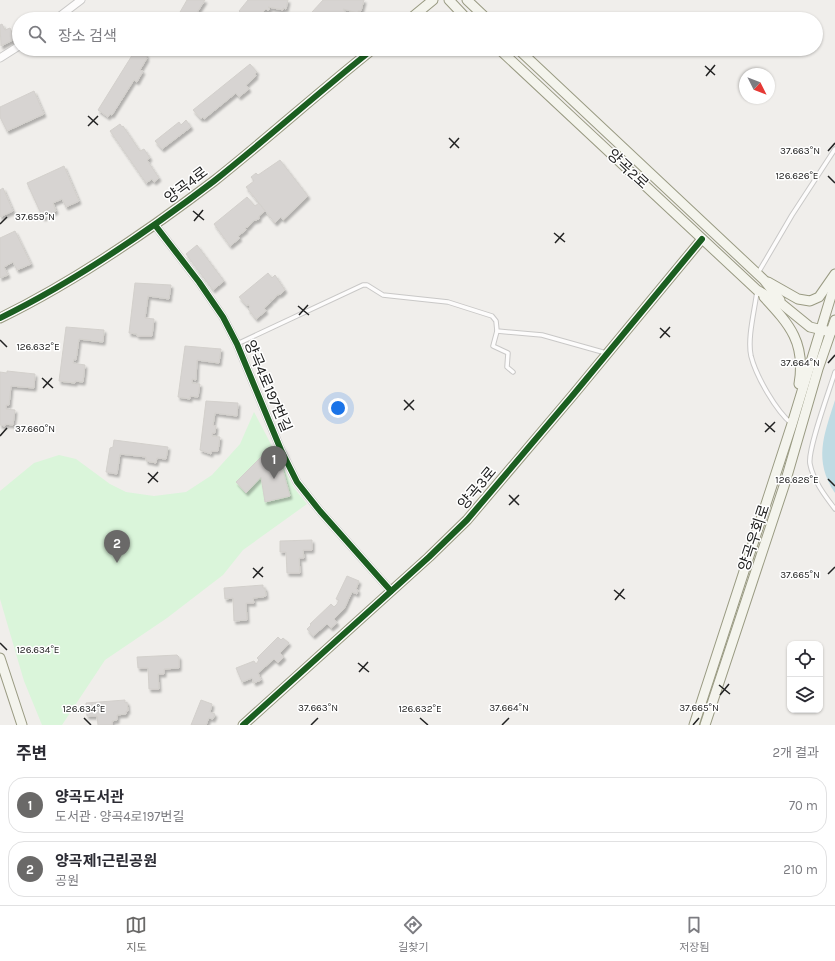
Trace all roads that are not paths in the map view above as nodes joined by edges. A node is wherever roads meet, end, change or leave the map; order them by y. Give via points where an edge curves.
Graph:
1 (81, 0) edge
2 (433, 0) edge
3 (449, 0) edge
4 (467, 0) edge
5 (65, 12) edge
6 (418, 12) edge
7 (460, 12) edge
8 (480, 12) edge
9 (12, 50) edge
10 (365, 56) edge
11 (506, 56) edge
12 (525, 56) edge
13 (0, 58) edge
14 (835, 149) edge
15 (155, 225) junction
16 (702, 239) junction
17 (835, 274) edge
18 (761, 277) junction
19 (835, 283) edge
20 (757, 290) junction
21 (783, 304) junction
22 (0, 318) edge
23 (835, 320) edge
24 (820, 330) junction
25 (497, 331) junction
26 (833, 333) edge
27 (237, 344) junction
28 (608, 353) junction
29 (513, 372) dead end
30 (835, 372) edge
31 (792, 424) junction
32 (835, 509) edge
33 (391, 591) junction
34 (0, 658) edge
35 (22, 725) edge
36 (243, 725) edge
37 (694, 725) edge
38 (705, 725) edge

1 - 5 street
2 - 6 street
3 - 7 street
4 - 8 street
9 - 13 street
10 - 15 street, 양곡4로 via 237,162
11 - 16 street, 양곡2로
12 - 18 street, 양곡2로
14 - 18 lane via 792,215
15 - 22 street, 양곡4로 via 66,282
15 - 27 street, 양곡4로197번길 via 213,302
16 - 20 street, 양곡2로
16 - 28 street, 양곡3로
17 - 18 street via 828,287 810,302 798,299
18 - 21 street, 양곡2로
19 - 24 street, 양곡우회로
20 - 21 street, 양곡2로
20 - 31 lane via 751,355 773,402
20 - 31 street via 786,320 794,331 799,347 800,375
21 - 24 street, 양곡2로 via 810,327
23 - 26 street, 양곡우회로
24 - 26 street, 양곡2로
24 - 31 street, 양곡우회로
25 - 27 lane, 양곡4로197번길 via 495,318 484,313 448,302 383,295 363,285
25 - 28 lane via 542,335
25 - 29 lane via 493,346 508,354 507,367
26 - 38 street, 양곡우회로 via 818,369 785,483
27 - 33 street, 양곡4로197번길 via 281,450 300,487
28 - 33 street, 양곡3로 via 467,520
30 - 32 lane via 809,462 818,483
31 - 37 street, 양곡우회로
33 - 36 street, 양곡3로
34 - 35 street

